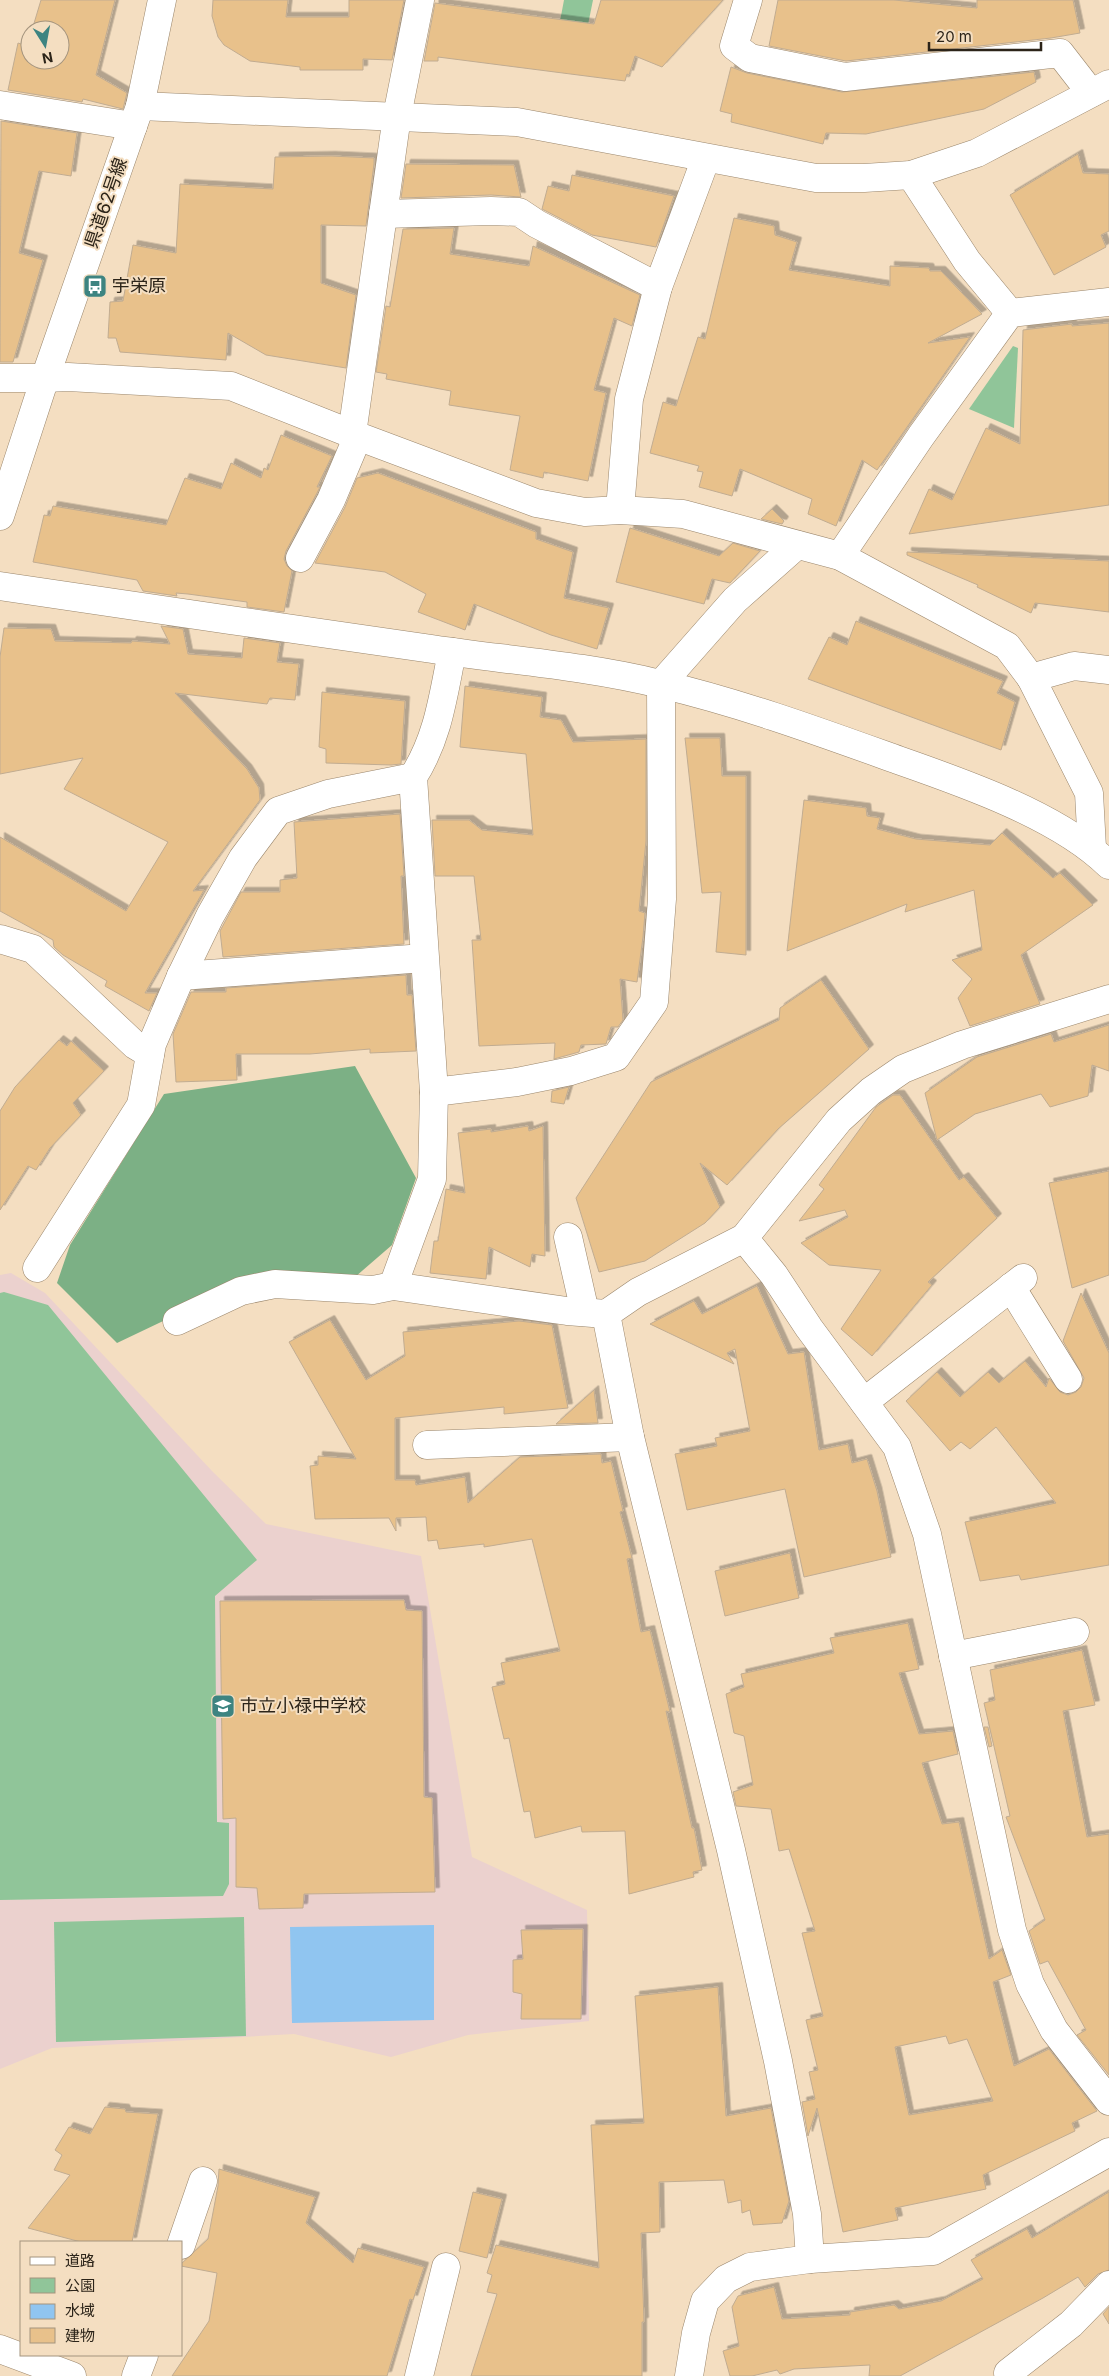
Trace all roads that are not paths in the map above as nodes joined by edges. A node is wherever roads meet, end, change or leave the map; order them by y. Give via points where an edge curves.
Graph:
1 (162, 0) edge
2 (420, 0) edge
3 (748, 0) edge
4 (1100, 89) edge
5 (0, 105) edge
6 (136, 116) junction
7 (397, 116) junction
8 (706, 158) junction
9 (912, 175) junction
10 (383, 214) junction
11 (658, 287) junction
12 (1109, 302) edge
13 (1010, 313) junction
14 (0, 378) edge
15 (45, 378) junction
16 (355, 435) junction
17 (620, 510) junction
18 (0, 516) edge
19 (797, 545) junction
20 (840, 556) junction
21 (300, 558) dead end
22 (0, 586) edge
23 (452, 652) junction
24 (1109, 670) edge
25 (1031, 678) junction
26 (661, 684) junction
27 (413, 777) junction
28 (1100, 857) edge
29 (0, 939) edge
30 (424, 958) junction
31 (181, 976) junction
32 (1109, 999) edge
33 (150, 1054) junction
34 (434, 1092) junction
35 (568, 1237) dead end
36 (744, 1238) junction
37 (37, 1268) dead end
38 (392, 1286) junction
39 (596, 1313) junction
40 (176, 1322) dead end
41 (1068, 1379) dead end
42 (864, 1402) junction
43 (630, 1437) junction
44 (427, 1445) dead end
45 (1074, 1632) dead end
46 (953, 1656) junction
47 (1109, 2101) edge
48 (1109, 2152) edge
49 (203, 2181) dead end
50 (182, 2243) edge
51 (810, 2259) junction
52 (446, 2267) dead end
53 (1109, 2285) edge
54 (0, 2349) edge
55 (144, 2356) edge
56 (21, 2367) edge
57 (72, 2376) edge
58 (136, 2376) edge
59 (419, 2376) edge
60 (690, 2376) edge
61 (1009, 2376) edge

1 - 6 street, 県道62号線
2 - 7 street
3 - 4 street via 734,46 750,58 845,77 1060,53
4 - 9 street via 977,153
5 - 6 street
6 - 7 street
6 - 15 street, 県道62号線
7 - 8 street via 517,122
7 - 10 street
8 - 9 street via 816,178
8 - 11 street
9 - 13 street via 967,261
10 - 11 street via 519,212
10 - 16 street
11 - 17 street via 629,399
12 - 13 street
13 - 20 street
14 - 15 street
15 - 16 street via 68,376 231,386
15 - 18 street, 県道62号線
16 - 17 street via 536,503 584,512
16 - 21 street via 330,500
17 - 19 street via 683,514
19 - 20 street
19 - 26 street via 735,600
20 - 25 street via 1007,646
22 - 23 street
23 - 26 street via 584,668
23 - 27 street via 434,738
24 - 25 street via 1074,666
25 - 28 street via 1089,793
26 - 28 street via 797,724 934,772 1026,811
26 - 34 street via 662,899 654,1002 616,1057 571,1071 517,1082
27 - 30 street
27 - 31 street via 328,794 278,811 243,858
29 - 33 street via 33,949 135,1045
30 - 31 street
30 - 34 street
31 - 33 street
32 - 36 street via 962,1045 903,1069 871,1091 840,1120
33 - 37 street via 141,1105
34 - 38 street via 432,1179
35 - 39 street
36 - 39 street
36 - 42 street
38 - 39 street
38 - 40 street via 373,1290 275,1284 241,1291
39 - 43 street
41 - 42 street via 1017,1282
42 - 46 street via 897,1447 927,1534
43 - 44 street
43 - 51 street via 740,1888 778,2061 807,2214
45 - 46 street
46 - 47 street via 1012,1930 1030,1984 1054,2030
48 - 51 street via 933,2251
49 - 50 street
51 - 60 street via 750,2267 726,2279 705,2301 696,2333
52 - 59 street
53 - 61 street via 1071,2324 1008,2373
54 - 56 street
55 - 58 street
56 - 57 street

